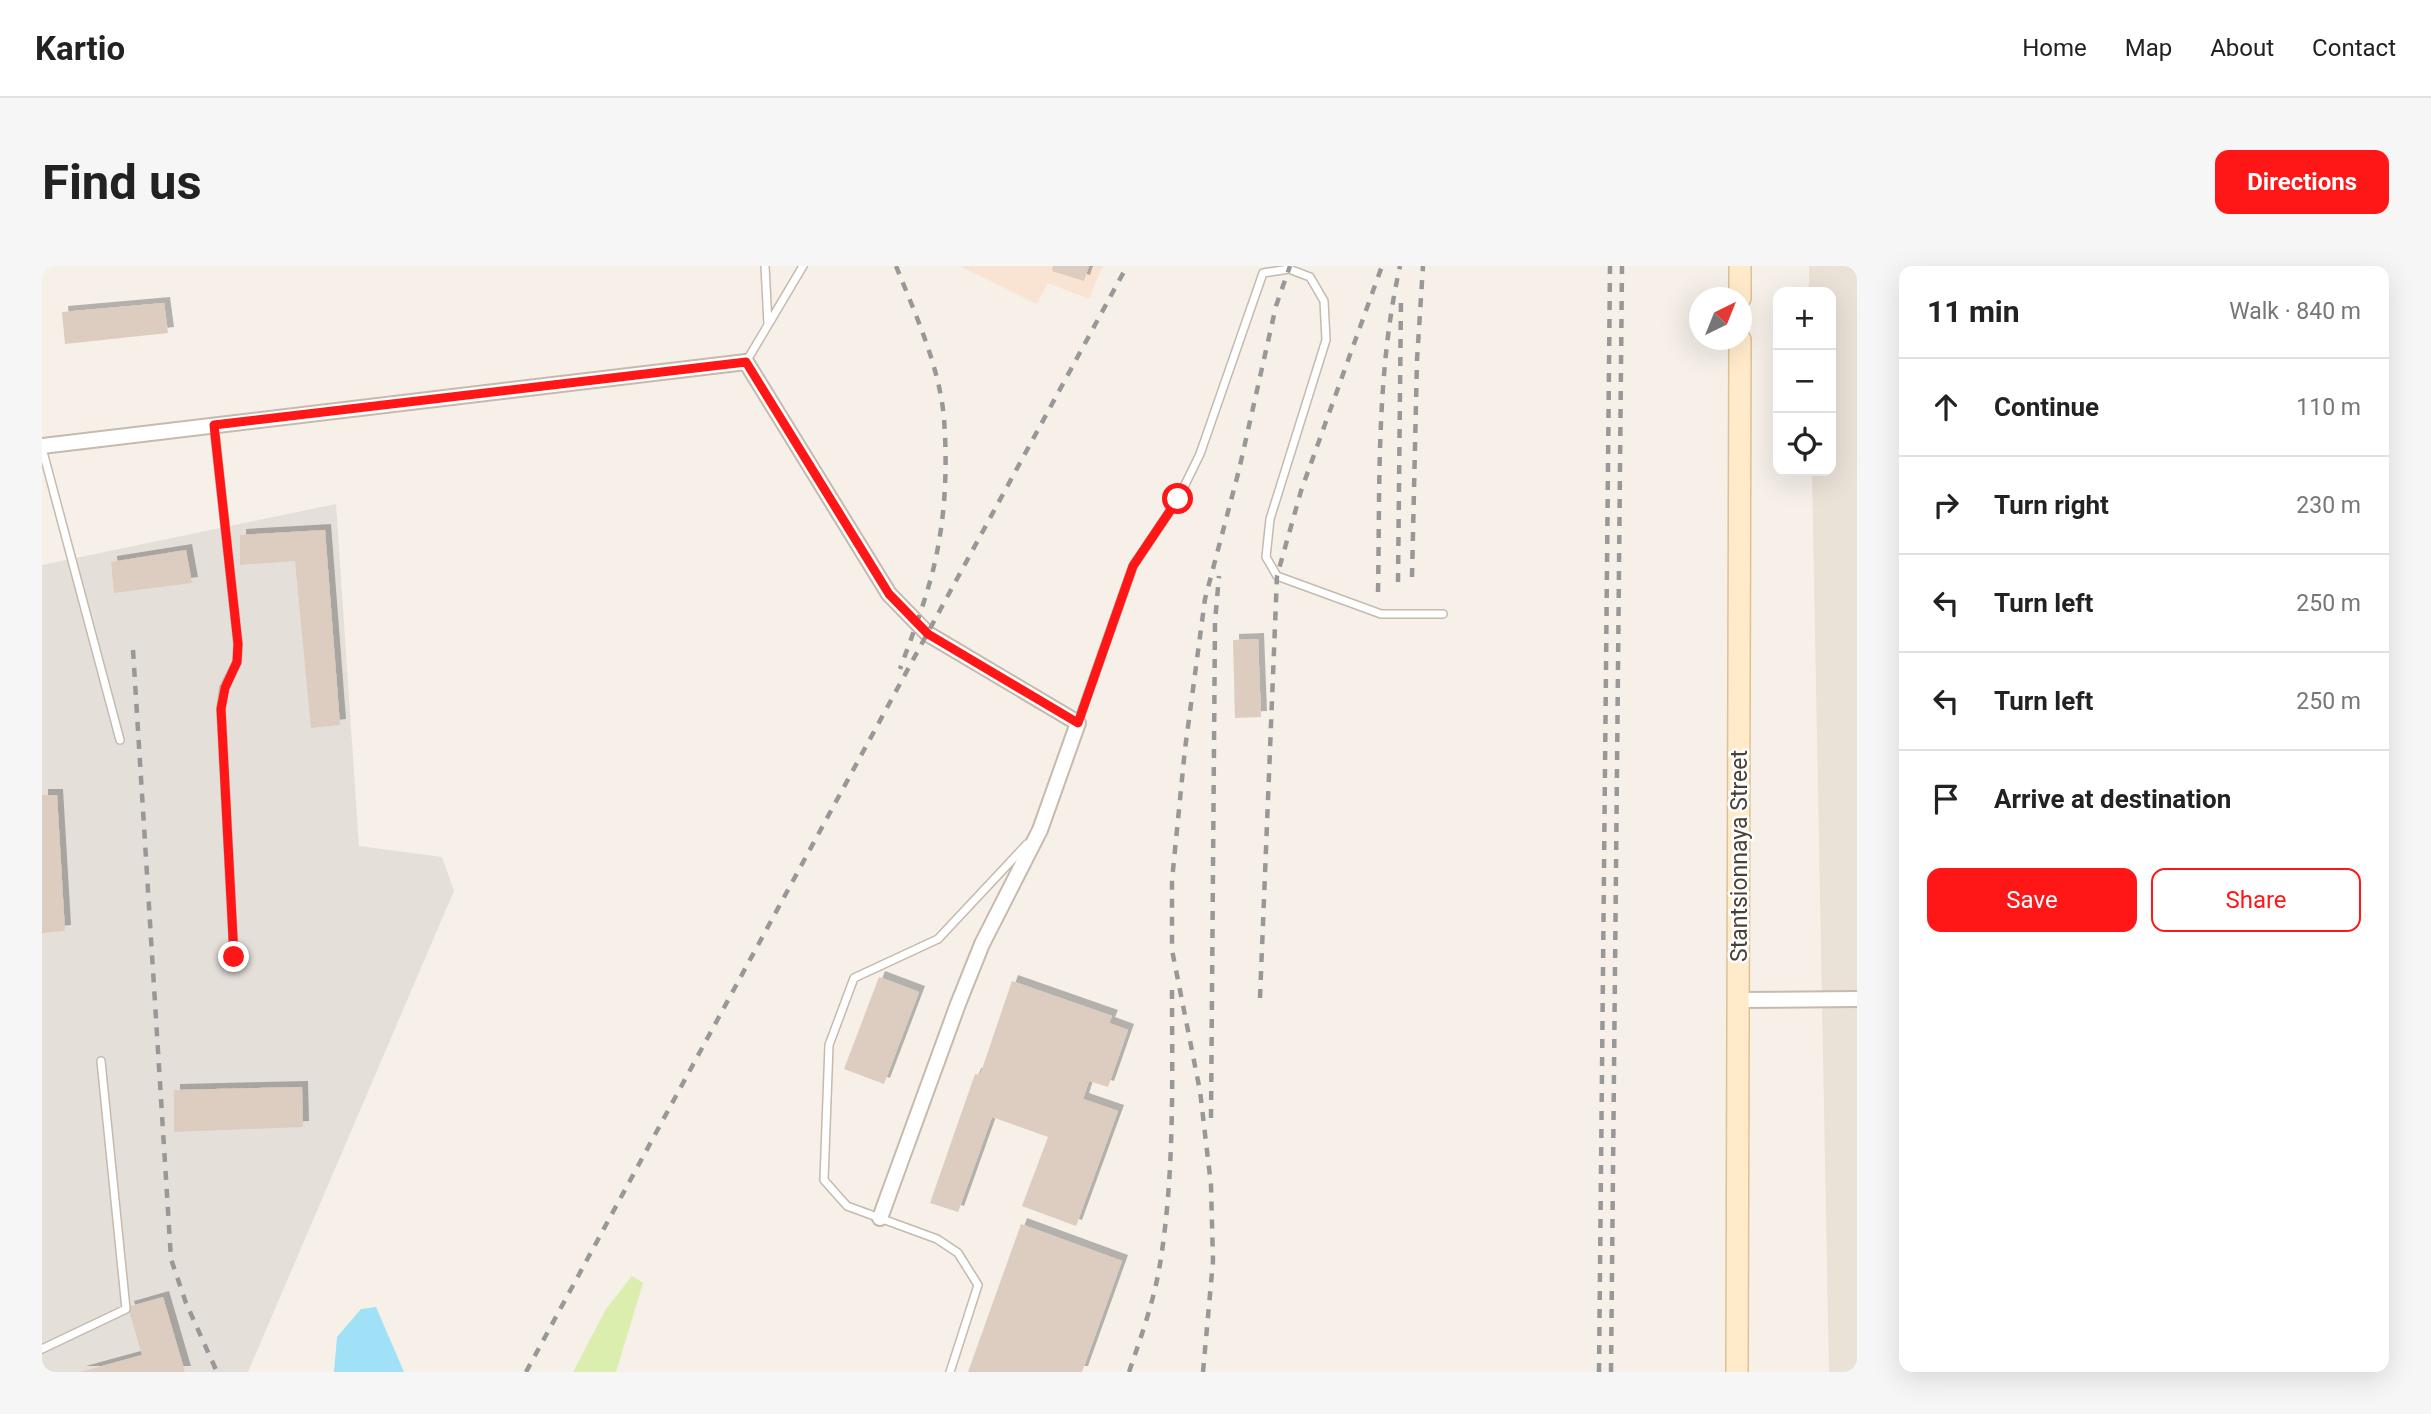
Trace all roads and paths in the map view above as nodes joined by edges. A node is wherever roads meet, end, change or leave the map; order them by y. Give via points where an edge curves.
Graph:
1 (765, 266) edge
2 (803, 266) edge
3 (1740, 266) edge
4 (1740, 287) edge
5 (768, 324) junction
6 (1740, 350) edge
7 (746, 362) junction
8 (214, 425) junction
9 (42, 447) edge
10 (1443, 614) dead end
11 (1078, 723) junction
12 (120, 740) dead end
13 (1040, 830) junction
14 (234, 957) dead end
15 (1857, 999) edge
16 (1738, 1000) junction
17 (101, 1061) dead end
18 (880, 1218) junction
19 (42, 1349) edge
20 (950, 1372) edge
21 (1737, 1372) edge

1 - 5 lane
2 - 5 lane
3 - 4 street
5 - 7 lane
6 - 16 street, Stantsionnaya Street
7 - 8 street
7 - 11 street via 889,594 916,624
8 - 9 street
8 - 14 lane via 238,644 237,662 221,709
9 - 12 lane
10 - 11 lane via 1381,614 1277,576 1266,557 1270,519 1326,340 1324,301 1310,277 1289,269 1263,273 1200,454 1178,499 1133,566
11 - 13 street
13 - 18 street via 982,944
13 - 18 lane via 938,939 853,978 829,1045 824,1180 847,1206
15 - 16 street
16 - 21 street, Stantsionnaya Street
17 - 19 lane via 126,1309
18 - 20 lane via 937,1239 958,1253 978,1285

